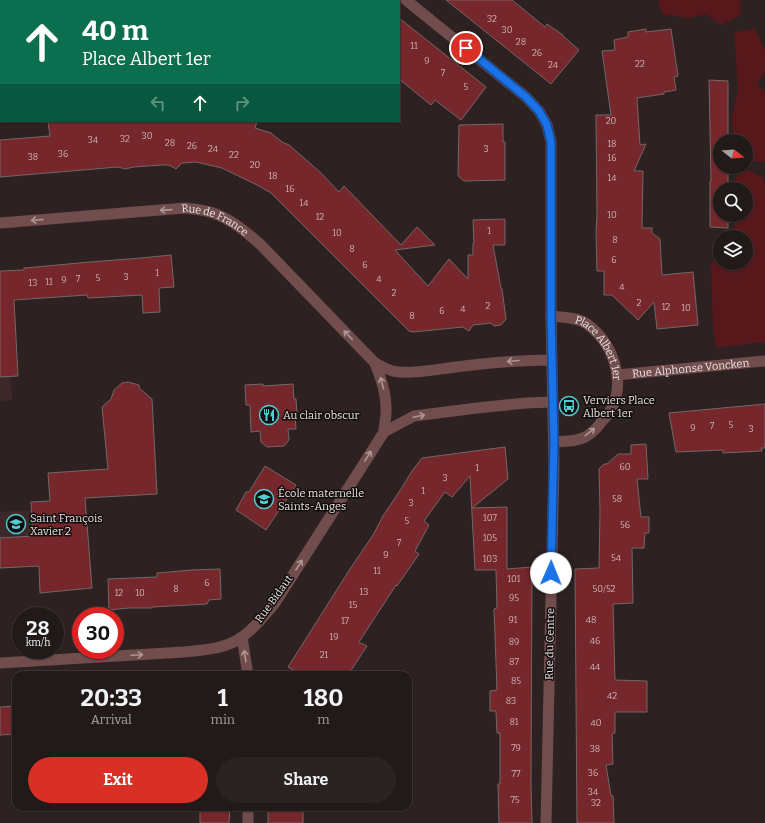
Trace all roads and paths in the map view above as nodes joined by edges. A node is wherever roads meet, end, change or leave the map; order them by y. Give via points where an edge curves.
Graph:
1 (406, 0) edge
2 (0, 223) edge
3 (551, 316) junction
4 (552, 360) junction
5 (765, 362) edge
6 (375, 363) junction
7 (617, 375) junction
8 (552, 402) junction
9 (384, 432) junction
10 (554, 442) junction
11 (242, 638) junction
12 (0, 663) edge
13 (247, 671) edge
14 (248, 811) edge
15 (248, 823) edge
16 (546, 823) edge

1 - 3 street via 526,97 547,125 552,160
6 -> 2 street, Rue de France via 260,244 235,224 213,213 185,208
3 - 4 street, Place Albert 1er
3 - 7 street, Place Albert 1er via 567,317 586,323 606,344 614,358
4 -> 6 street via 524,360 407,373 386,369
4 - 8 street, Place Albert 1er
5 - 7 street, Rue Alphonse Voncken
9 -> 6 street, Rue Bidaut via 385,395
10 -> 7 street, Place Albert 1er via 577,440 595,429 614,402
9 -> 8 street via 414,416
8 - 10 street, Place Albert 1er
11 -> 9 street, Rue Bidaut via 275,603
10 - 16 street, Rue du Centre
12 -> 11 street, Rue Bidaut via 208,650
13 -> 11 street
14 - 15 street

